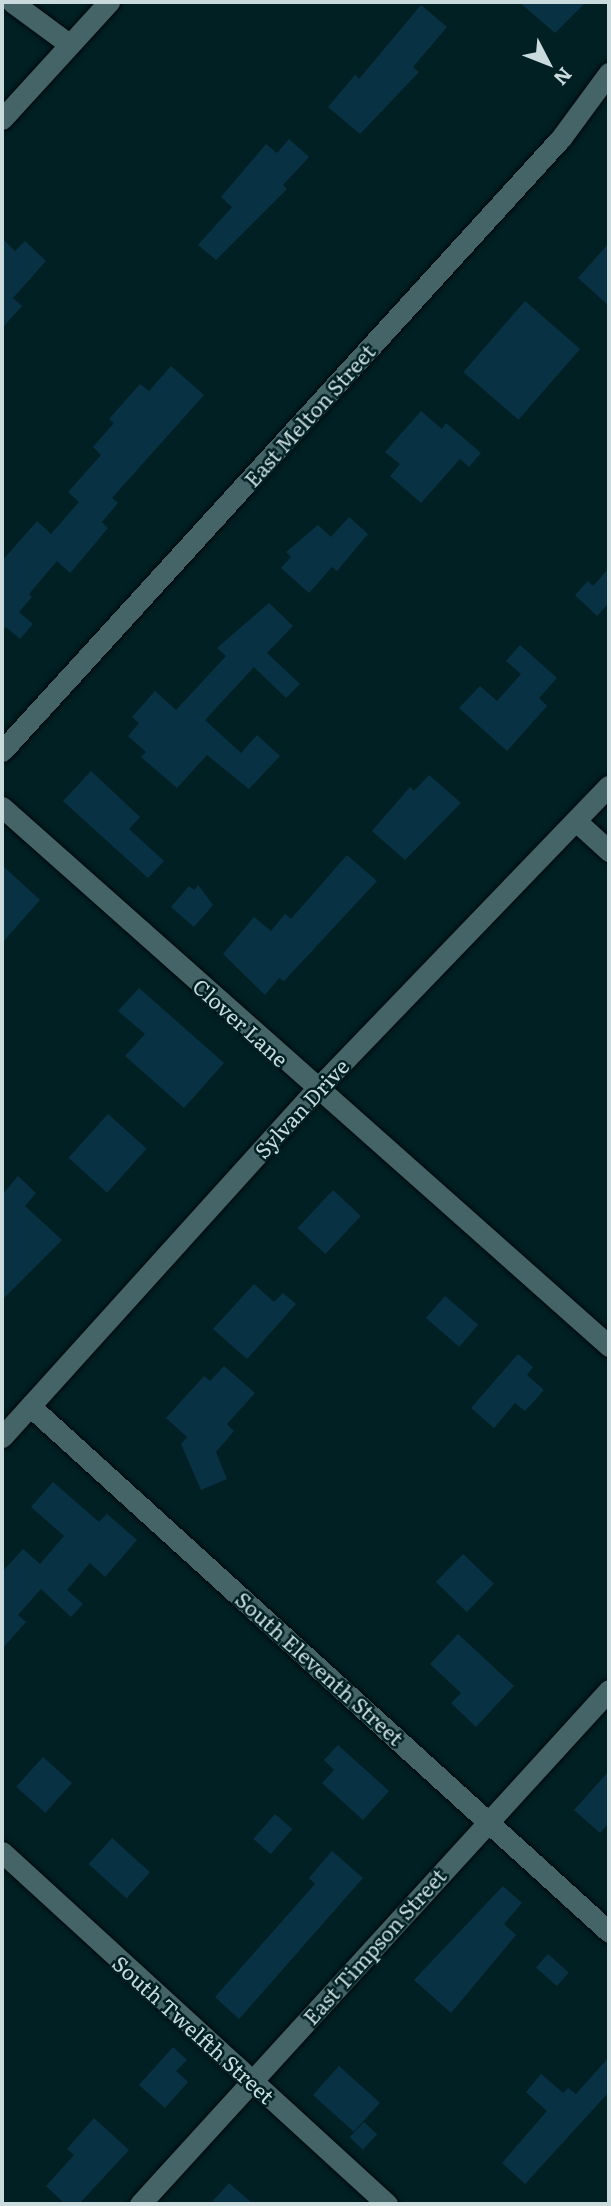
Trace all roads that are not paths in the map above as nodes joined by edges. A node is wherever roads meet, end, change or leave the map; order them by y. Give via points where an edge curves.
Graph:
1 (12, 2) edge
2 (109, 2) edge
3 (69, 44) junction
4 (609, 73) edge
5 (2, 118) edge
6 (2, 751) edge
7 (609, 786) edge
8 (2, 807) edge
9 (576, 821) junction
10 (609, 851) edge
11 (316, 1090) junction
12 (609, 1346) edge
13 (30, 1406) junction
14 (2, 1437) edge
15 (609, 1690) edge
16 (487, 1821) junction
17 (2, 1852) edge
18 (609, 1932) edge
19 (252, 2081) junction
20 (140, 2204) edge
21 (387, 2204) edge

1 - 3 street
2 - 3 street
3 - 5 street
4 - 6 street, East Melton Street via 557,143
7 - 9 street, Sylvan Drive
8 - 11 street, Clover Lane
9 - 10 street
9 - 11 street, Sylvan Drive
11 - 12 street, Clover Lane
11 - 13 street, Sylvan Drive
13 - 14 street, Sylvan Drive
13 - 16 street, South Eleventh Street
15 - 16 street, East Timpson Street
16 - 18 street, South Eleventh Street
16 - 19 street, East Timpson Street
17 - 19 street, South Twelfth Street
19 - 20 street, East Timpson Street
19 - 21 street, South Twelfth Street

